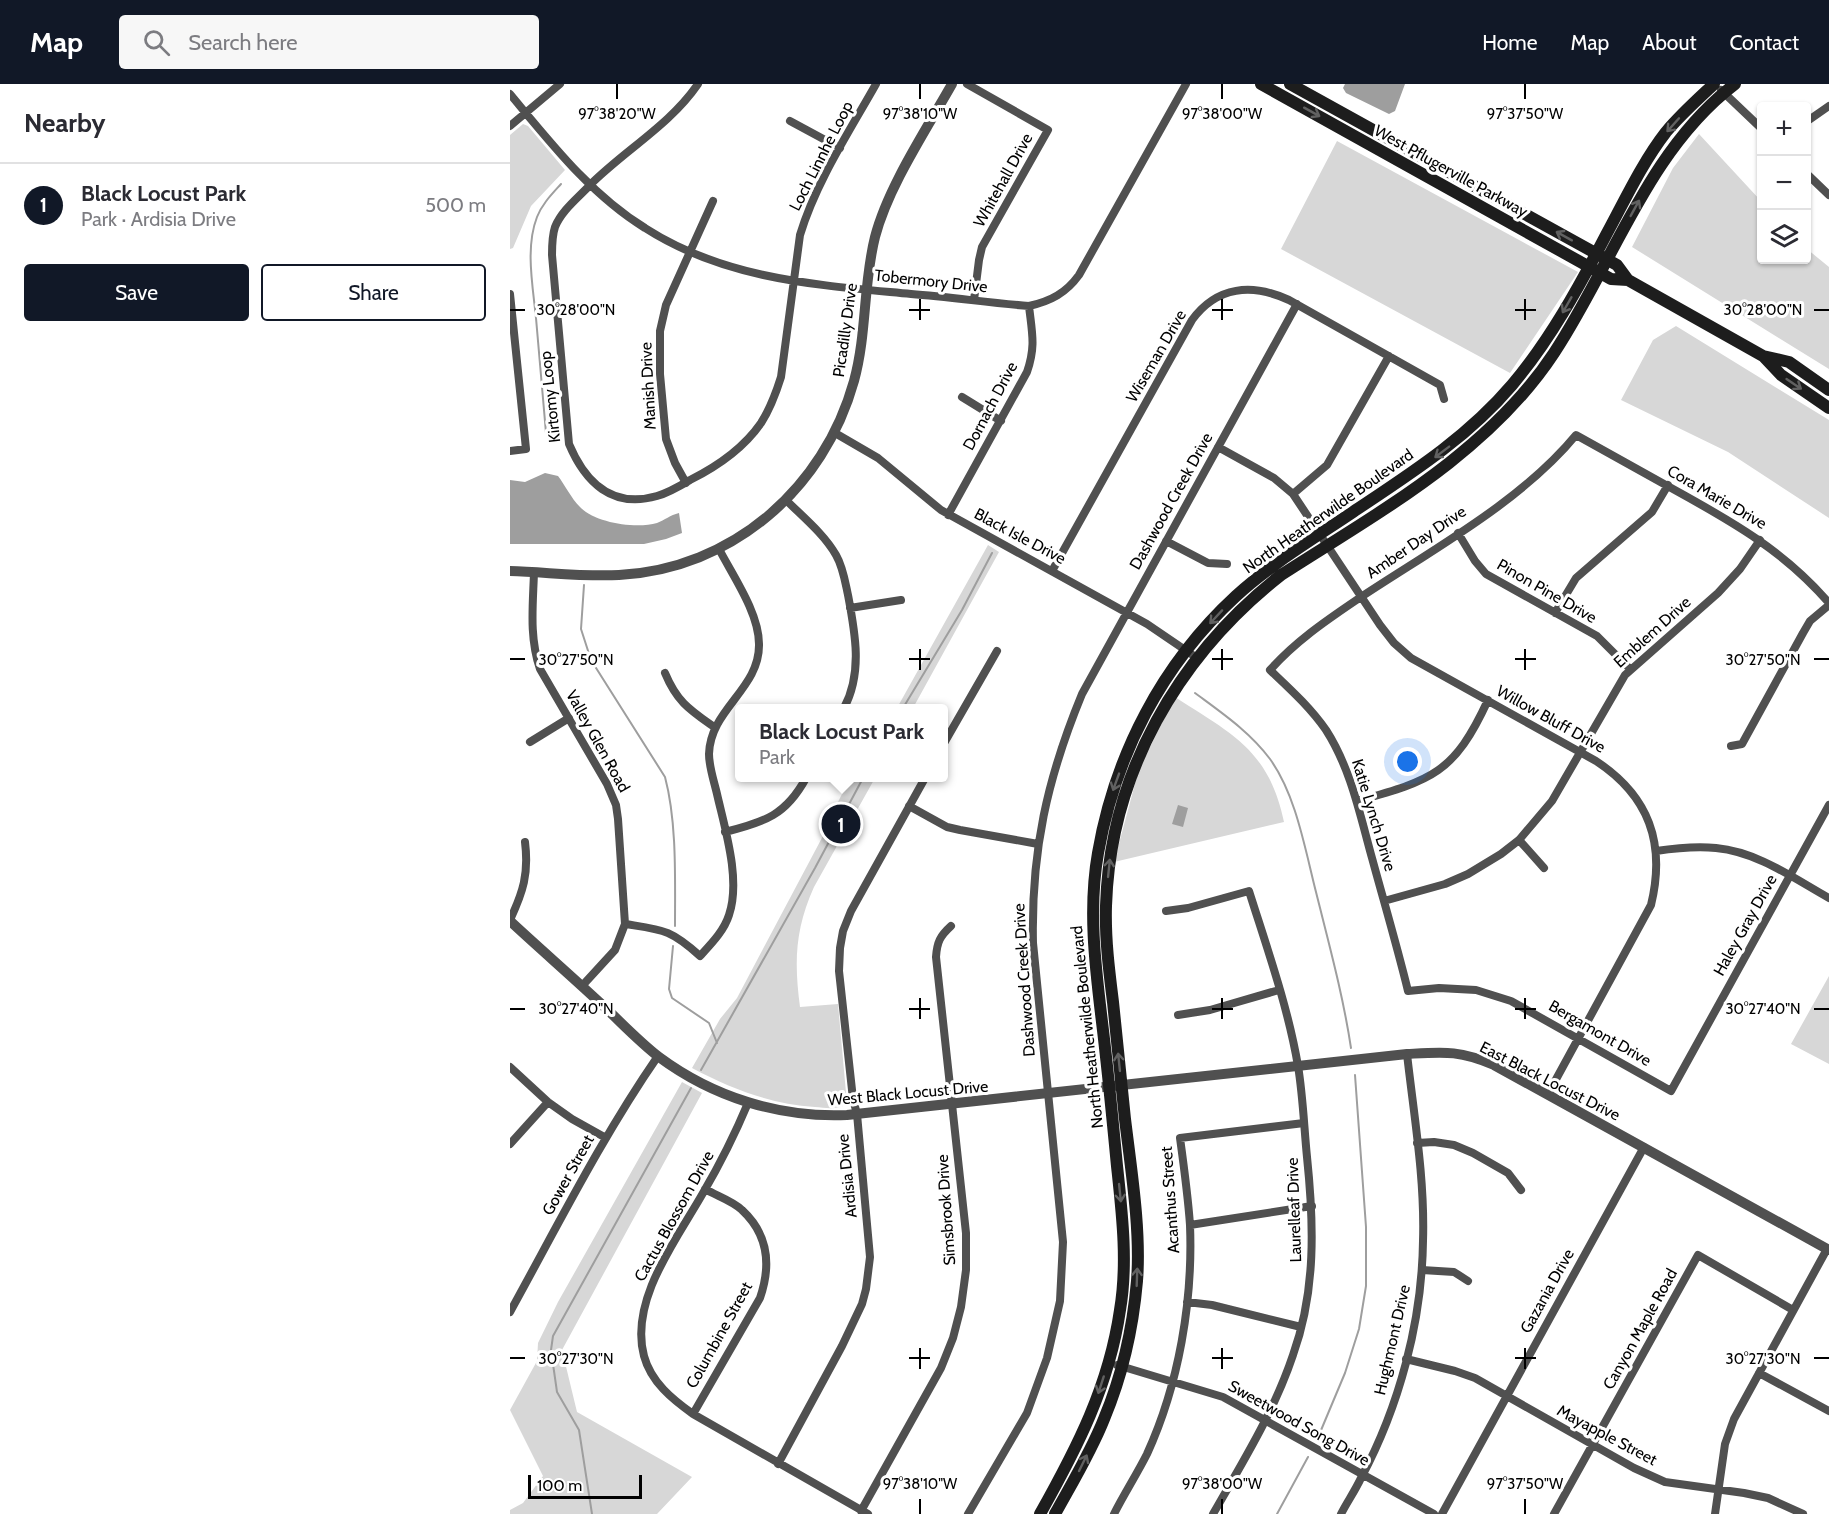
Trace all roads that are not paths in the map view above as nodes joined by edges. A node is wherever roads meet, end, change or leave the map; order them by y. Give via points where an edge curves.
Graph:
1 (560, 84) edge
2 (698, 84) edge
3 (876, 84) edge
4 (952, 84) edge
5 (967, 84) edge
6 (1186, 84) edge
7 (1261, 84) edge
8 (1290, 84) edge
9 (1735, 84) edge
10 (1718, 87) edge
11 (510, 94) edge
12 (1829, 106) edge
13 (526, 113) junction
14 (1811, 119) edge
15 (790, 120) dead end
16 (1363, 125) junction
17 (1757, 125) edge
18 (510, 126) edge
19 (1357, 137) junction
20 (1658, 145) junction
21 (840, 148) junction
22 (1670, 153) junction
23 (1811, 178) edge
24 (590, 185) junction
25 (1829, 195) edge
26 (713, 201) dead end
27 (689, 253) junction
28 (1596, 254) junction
29 (1608, 260) junction
30 (1589, 267) junction
31 (1600, 273) junction
32 (793, 280) junction
33 (1628, 280) junction
34 (867, 289) junction
35 (510, 294) edge
36 (974, 300) junction
37 (1297, 304) junction
38 (1029, 306) junction
39 (1550, 335) junction
40 (1554, 354) junction
41 (1389, 356) junction
42 (1763, 356) junction
43 (1829, 390) edge
44 (962, 397) dead end
45 (1444, 399) dead end
46 (1829, 408) edge
47 (1001, 421) junction
48 (834, 433) junction
49 (1576, 435) joint
50 (1218, 447) junction
51 (510, 450) edge
52 (686, 483) junction
53 (1668, 485) junction
54 (1293, 494) junction
55 (786, 500) junction
56 (948, 515) junction
57 (1458, 532) junction
58 (1319, 535) junction
59 (1760, 540) junction
60 (1166, 541) junction
61 (1326, 546) junction
62 (719, 549) junction
63 (1227, 564) dead end
64 (510, 570) edge
65 (1052, 571) junction
66 (534, 572) junction
67 (1361, 597) junction
68 (901, 600) dead end
69 (1829, 604) edge
70 (850, 608) junction
71 (1126, 613) junction
72 (1555, 614) junction
73 (1186, 650) junction
74 (997, 651) dead end
75 (1197, 658) junction
76 (1630, 669) junction
77 (1270, 670) joint
78 (665, 673) dead end
79 (1488, 700) junction
80 (845, 704) edge
81 (569, 718) junction
82 (714, 728) junction
83 (948, 736) edge
84 (530, 742) dead end
85 (1731, 747) dead end
86 (1580, 751) junction
87 (803, 782) edge
88 (922, 782) edge
89 (1357, 801) junction
90 (1829, 805) edge
91 (909, 806) junction
92 (725, 832) junction
93 (1519, 840) junction
94 (525, 842) dead end
95 (1038, 844) junction
96 (1656, 850) junction
97 (1544, 868) dead end
98 (1789, 876) junction
99 (1829, 898) edge
100 (1384, 901) junction
101 (1166, 912) dead end
102 (510, 921) edge
103 (625, 924) junction
104 (951, 926) dead end
105 (582, 986) junction
106 (1279, 990) junction
107 (1408, 990) joint
108 (1178, 1015) dead end
109 (1578, 1038) junction
110 (1407, 1054) junction
111 (658, 1056) junction
112 (1298, 1066) junction
113 (510, 1067) edge
114 (1115, 1086) junction
115 (1671, 1091) joint
116 (1049, 1093) junction
117 (1548, 1094) junction
118 (548, 1102) junction
119 (748, 1103) junction
120 (953, 1105) junction
121 (857, 1114) junction
122 (1304, 1123) junction
123 (606, 1138) junction
124 (1418, 1143) junction
125 (510, 1144) edge
126 (1644, 1147) junction
127 (705, 1189) junction
128 (1521, 1191) dead end
129 (1312, 1206) junction
130 (1190, 1225) junction
131 (1828, 1250) edge
132 (1422, 1270) junction
133 (1468, 1281) dead end
134 (1187, 1302) junction
135 (1793, 1310) junction
136 (510, 1312) edge
137 (1301, 1327) junction
138 (1406, 1359) junction
139 (1108, 1363) junction
140 (1121, 1366) junction
141 (1759, 1373) junction
142 (1172, 1380) junction
143 (1506, 1395) junction
144 (1829, 1411) edge
145 (693, 1414) junction
146 (1265, 1420) junction
147 (1593, 1444) junction
148 (778, 1464) junction
149 (1363, 1475) junction
150 (1719, 1490) junction
151 (865, 1512) edge
152 (968, 1514) edge
153 (1040, 1514) edge
154 (1055, 1514) edge
155 (1113, 1514) edge
156 (1213, 1514) edge
157 (1341, 1514) edge
158 (1434, 1514) edge
159 (1442, 1514) edge
160 (1554, 1514) edge
161 (1715, 1514) edge
162 (1803, 1514) edge

1 - 13 street
2 - 24 street, Kirtomy Loop via 674,114
3 - 21 street, Loch Linnhe Loop
4 - 34 street, Picadilly Drive via 886,205 875,237
5 - 36 street, Whitehall Drive via 1048,130 982,247
6 - 38 street, Tobermory Drive via 1080,275 1064,292
7 -> 19 main road, West Pflugerville Parkway
8 - 16 main road, West Pflugerville Parkway
9 - 10 main road
10 - 17 street
10 -> 20 main road, North Heatherwilde Boulevard via 1666,132
10 - 22 main road, North Heatherwilde Boulevard
11 - 13 street, Tobermory Drive
12 - 14 street
13 - 18 street
13 - 24 street, Tobermory Drive
15 - 21 street
16 - 19 main road
28 -> 16 main road, West Pflugerville Parkway
19 - 30 main road, West Pflugerville Parkway
20 - 22 street
20 - 28 main road, North Heatherwilde Boulevard
21 - 32 street, Loch Linnhe Loop via 804,221
29 -> 22 main road, North Heatherwilde Boulevard
23 - 25 street
24 - 27 street, Tobermory Drive via 643,228
24 - 52 street, Kirtomy Loop via 563,213 552,245 569,444 589,480 613,495 640,499
26 - 27 street, Manish Drive
27 - 32 street, Tobermory Drive via 724,266
27 - 52 street, Manish Drive via 666,305 659,348 666,439
28 - 29 main road, West Pflugerville Parkway
28 - 30 main road, North Heatherwilde Boulevard
29 - 31 main road, North Heatherwilde Boulevard
29 - 33 main road, West Pflugerville Parkway
30 - 31 main road, West Pflugerville Parkway
30 -> 39 main road, North Heatherwilde Boulevard
31 - 33 main road, West Pflugerville Parkway via 1611,279
31 - 40 main road, North Heatherwilde Boulevard
32 - 34 street, Tobermory Drive
32 - 52 street, Kirtomy Loop via 783,363 768,410 733,454
33 - 42 main road, West Pflugerville Parkway
34 - 36 street, Tobermory Drive
34 - 48 street, Picadilly Drive via 855,378
35 - 51 street via 526,449
36 - 38 street, Tobermory Drive
37 - 41 street, Wiseman Drive
37 - 50 street, Dashwood Creek Drive
37 - 65 street, Wiseman Drive via 1269,292 1245,290 1218,296 1199,311
38 - 47 street, Dornach Drive via 1033,355
39 - 40 main road via 1550,351
39 -> 58 main road, North Heatherwilde Boulevard via 1498,401 1455,442
40 - 61 main road, North Heatherwilde Boulevard via 1508,410 1464,452
41 - 45 street, Wiseman Drive via 1440,385
41 - 54 street via 1327,465
42 - 43 main road, West Pflugerville Parkway via 1789,362
42 -> 46 main road, West Pflugerville Parkway via 1781,375
44 - 47 street
47 - 56 street, Dornach Drive
48 - 55 street, Picadilly Drive via 813,469
48 - 56 street, Black Isle Drive via 878,458
49 - 53 street, Cora Marie Drive
49 - 57 street, Amber Day Drive via 1532,480
50 - 54 street, Willow Bluff Drive via 1274,478
50 - 60 street, Dashwood Creek Drive
53 - 59 street, Cora Marie Drive
53 - 72 street via 1652,512 1576,578
54 - 58 street, Willow Bluff Drive
55 - 62 street, Picadilly Drive
55 - 70 street via 837,556
56 - 65 street, Black Isle Drive
57 - 67 street, Amber Day Drive
57 - 72 street, Pinon Pine Drive via 1486,574
58 - 61 street, Willow Bluff Drive
58 -> 73 main road, North Heatherwilde Boulevard via 1235,597
59 - 69 street, Cora Marie Drive via 1803,574
59 - 76 street, Emblem Drive via 1718,593
60 - 63 street via 1208,563
60 - 71 street, Dashwood Creek Drive
61 - 67 street, Willow Bluff Drive
61 - 75 main road, North Heatherwilde Boulevard via 1262,590
62 - 66 street, Picadilly Drive via 682,564 639,573 597,576
62 - 82 street via 752,614 759,646 752,673
64 - 66 street, Picadilly Drive
65 - 71 street, Black Isle Drive
66 - 81 street, Valley Glen Road via 534,653
67 - 77 street, Amber Day Drive via 1308,634
67 - 79 street, Willow Bluff Drive via 1394,643 1411,658
68 - 70 street
69 - 85 street via 1810,621 1742,744
70 - 80 street via 856,641 855,672
71 - 73 street, Black Isle Drive
71 - 95 street, Dashwood Creek Drive via 1082,694 1066,734 1051,780
72 - 76 street, Pinon Pine Drive via 1597,636
73 - 75 street, Black Isle Drive
73 -> 114 main road, North Heatherwilde Boulevard via 1145,711 1127,752 1107,808 1097,855 1094,945
74 - 83 street
114 -> 75 main road, North Heatherwilde Boulevard via 1106,906 1111,857 1120,812 1140,756 1168,698
76 - 86 street, Emblem Drive
77 - 89 street, Katie Lynch Drive via 1326,730 1345,766
78 - 82 street via 672,691
79 - 86 street, Willow Bluff Drive
79 - 89 street via 1466,743 1437,772 1419,783
81 - 84 street
81 - 103 street, Valley Glen Road via 616,805
82 - 92 street via 709,754
86 - 93 street, Emblem Drive via 1552,801
86 - 96 street, Willow Bluff Drive via 1629,787 1650,823
87 - 92 street via 789,804 777,814 755,825
88 - 91 street, Ardisia Drive
89 - 100 street, Katie Lynch Drive
90 - 98 street, Haley Gray Drive
91 - 95 street via 960,830
91 - 121 street, Ardisia Drive via 851,911 840,948 839,970
92 - 103 street via 734,882 733,900 729,917 700,956 667,931
93 - 97 street
93 - 100 street, Emblem Drive via 1468,874
94 - 102 street via 526,881
95 - 116 street, Dashwood Creek Drive via 1033,944
96 - 98 street via 1730,850
96 - 109 street, Willow Bluff Drive via 1651,905
98 - 99 street
98 - 115 street, Haley Gray Drive
100 - 107 street, Katie Lynch Drive
101 - 106 street, Laurelleaf Drive via 1249,891
102 - 105 street, West Black Locust Drive
103 - 105 street, Valley Glen Road via 615,950
104 - 120 street, Simsbrook Drive via 940,935 936,957
105 - 111 street, West Black Locust Drive
106 - 108 street
106 - 112 street, Laurelleaf Drive
107 - 109 street, Bergamont Drive via 1439,988 1484,993 1511,1001
109 - 115 street, Bergamont Drive
109 - 117 street, Willow Bluff Drive
110 - 112 street, East Black Locust Drive
110 - 117 street, East Black Locust Drive via 1451,1052 1473,1056
110 - 124 street, Hughmont Drive
111 - 119 street, West Black Locust Drive via 689,1076
111 - 123 street, Gower Street
112 - 114 street, East Black Locust Drive
112 - 122 street, Laurelleaf Drive
113 - 118 street
114 - 116 street, West Black Locust Drive
114 -> 139 main road, North Heatherwilde Boulevard via 1124,1277
140 -> 114 main road, North Heatherwilde Boulevard via 1137,1277 1136,1210
116 - 120 street, West Black Locust Drive
116 - 152 street, Dashwood Creek Drive via 1063,1242 1060,1302 1047,1359 1027,1413
117 - 126 street, East Black Locust Drive
118 - 123 street
118 - 125 street
119 - 121 street, West Black Locust Drive via 804,1115
119 - 127 street, Cactus Blossom Drive
120 - 121 street, West Black Locust Drive
120 - 151 street, Simsbrook Drive via 966,1233 961,1307 941,1368
121 - 148 street, Ardisia Drive via 870,1257 866,1288 842,1346
122 - 129 street, Laurelleaf Drive
122 - 130 street, Acanthus Street via 1180,1138
123 - 136 street, Gower Street
124 - 128 street via 1454,1145 1473,1153 1508,1173
124 - 132 street, Hughmont Drive via 1423,1206
126 - 131 street, East Black Locust Drive
126 - 143 street, Gazania Drive
127 - 145 street, Cactus Blossom Drive via 652,1281 642,1314 644,1356 654,1378 669,1397
127 - 145 street, Columbine Street via 742,1209 752,1223 762,1238 767,1278 760,1298
129 - 130 street
129 - 137 street, Laurelleaf Drive via 1312,1265
130 - 134 street, Acanthus Street
131 - 135 street
132 - 133 street via 1454,1272
132 - 138 street, Hughmont Drive
134 - 137 street
134 - 142 street, Acanthus Street
135 - 141 street
135 - 147 street, Canyon Maple Road via 1698,1255
137 - 146 street, Laurelleaf Drive via 1289,1368
138 - 143 street, Mayapple Street via 1455,1371
138 - 149 street, Hughmont Drive via 1384,1430
139 - 140 street, Sweetwood Song Drive
139 -> 153 main road, North Heatherwilde Boulevard via 1092,1413
140 - 142 street, Sweetwood Song Drive
154 -> 140 main road, North Heatherwilde Boulevard via 1105,1418
141 - 144 street
141 - 150 street via 1725,1444
142 - 146 street, Sweetwood Song Drive via 1223,1396
142 - 155 street, Acanthus Street via 1147,1454
143 - 147 street, Mayapple Street
143 - 159 street, Gazania Drive
145 - 148 street, Cactus Blossom Drive
146 - 149 street, Sweetwood Song Drive
146 - 156 street, Laurelleaf Drive
147 - 150 street, Mayapple Street via 1665,1482
147 - 160 street, Canyon Maple Road
148 - 151 street, Cactus Blossom Drive
149 - 157 street, Hughmont Drive
149 - 158 street, Sweetwood Song Drive
150 - 161 street
150 - 162 street, Mayapple Street via 1768,1498

